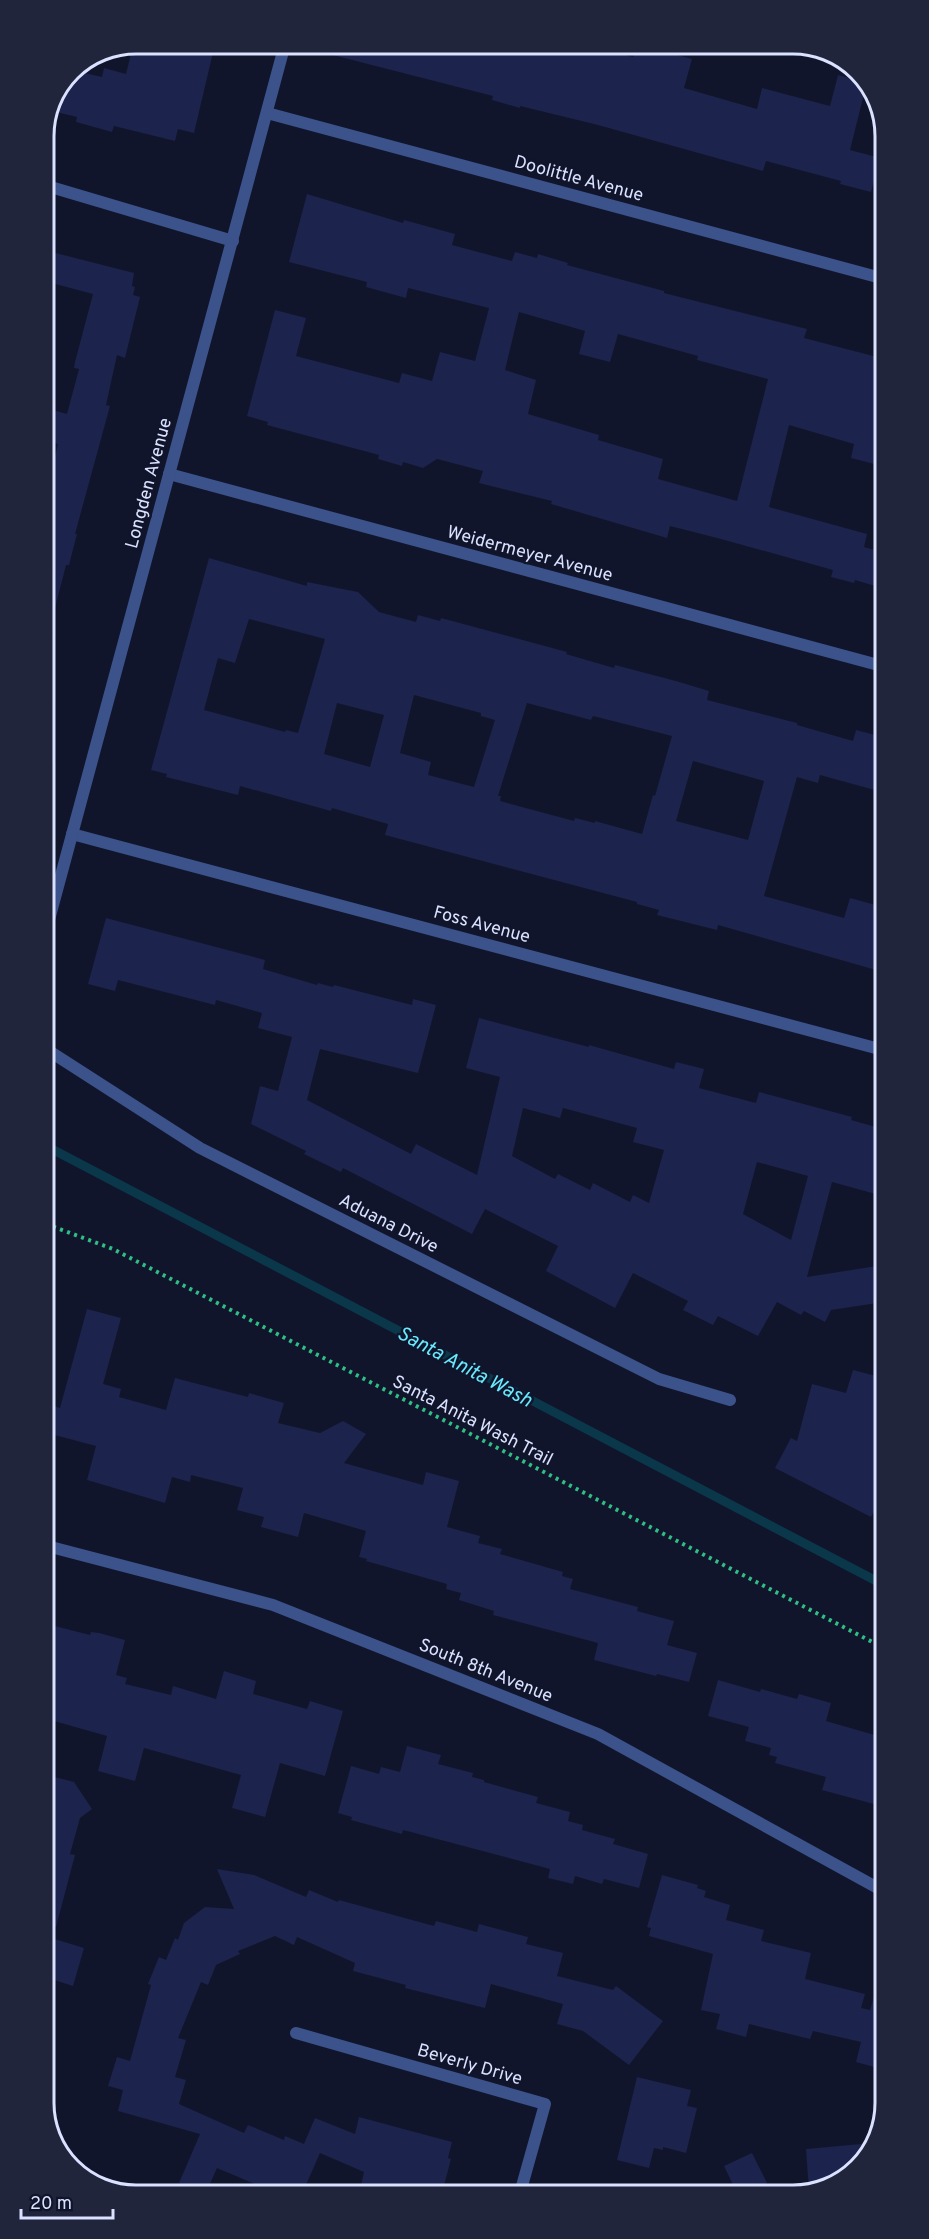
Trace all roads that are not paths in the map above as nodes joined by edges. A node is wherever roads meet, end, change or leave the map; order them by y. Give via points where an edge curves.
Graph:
1 (282, 54) edge
2 (267, 113) junction
3 (54, 188) edge
4 (233, 241) junction
5 (875, 276) edge
6 (169, 474) junction
7 (875, 664) edge
8 (72, 834) junction
9 (54, 901) edge
10 (875, 1048) edge
11 (54, 1053) edge
12 (730, 1400) dead end
13 (54, 1548) edge
14 (875, 1886) edge
15 (296, 2033) dead end
16 (522, 2185) edge

1 - 2 street, Longden Avenue
2 - 4 street, Longden Avenue
2 - 5 street, Doolittle Avenue
3 - 4 street
4 - 6 street, Longden Avenue
6 - 7 street, Weidermeyer Avenue
6 - 8 street, Longden Avenue
8 - 9 street, Longden Avenue
8 - 10 street, Foss Avenue
11 - 12 street, Aduana Drive via 200,1148 659,1379
13 - 14 street, South 8th Avenue via 273,1605 598,1734
15 - 16 street, Beverly Drive via 544,2104

